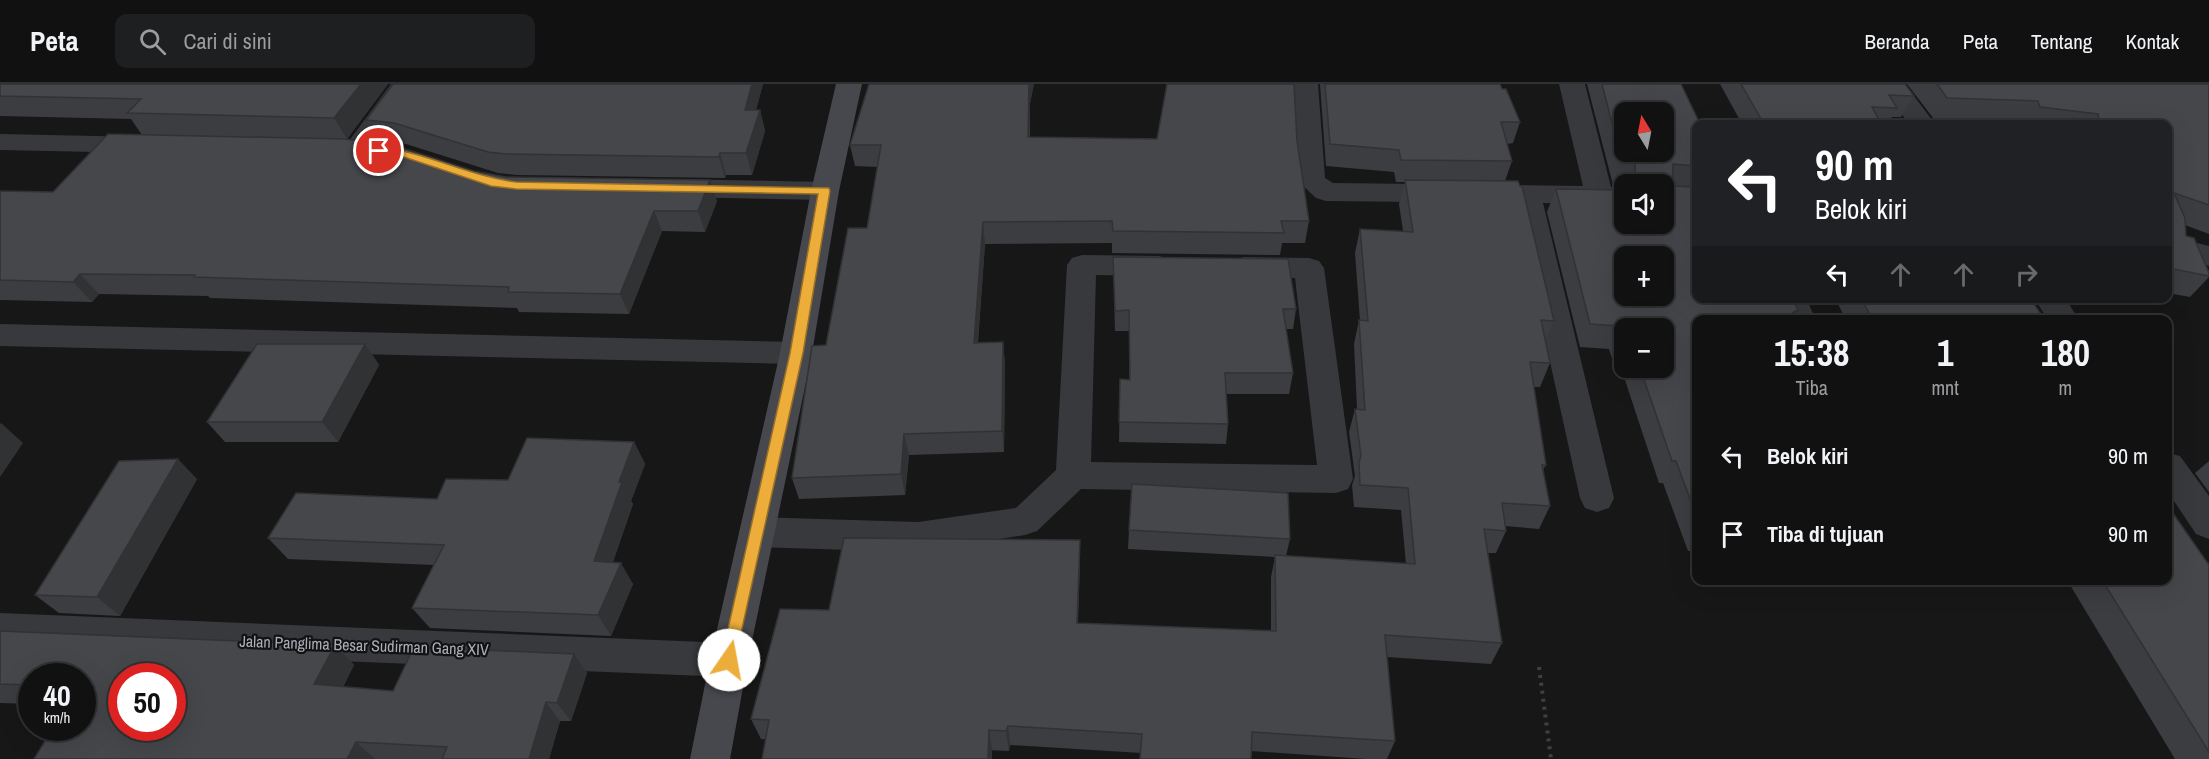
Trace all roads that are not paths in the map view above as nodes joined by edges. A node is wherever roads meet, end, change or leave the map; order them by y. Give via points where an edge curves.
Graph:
1 (404, 84) edge
2 (849, 84) edge
3 (1305, 84) edge
4 (1572, 84) edge
5 (1892, 84) edge
6 (1919, 120) edge
7 (0, 142) edge
8 (166, 145) edge
9 (388, 152) edge
10 (646, 188) edge
11 (825, 191) junction
12 (1527, 193) junction
13 (1612, 195) edge
14 (2172, 247) edge
15 (2209, 256) edge
16 (0, 335) edge
17 (796, 353) junction
18 (2172, 472) edge
19 (1073, 475) junction
20 (1597, 498) dead end
21 (2209, 524) edge
22 (757, 532) junction
23 (0, 630) edge
24 (729, 660) junction
25 (710, 759) edge

1 - 9 street via 344,149
2 - 11 main road
3 - 12 street via 1312,181 1326,192
4 - 13 street
5 - 6 street
7 - 8 street
10 - 11 street
11 - 17 main road
12 - 13 street
12 - 20 street
14 - 15 street
16 - 17 street
17 - 22 main road
18 - 21 street
19 - 19 street via 1082,265 1309,268 1336,479
19 - 22 street via 1026,521 918,537
22 - 24 main road
23 - 24 street, Jalan Panglima Besar Sudirman Gang XIV
24 - 25 main road

